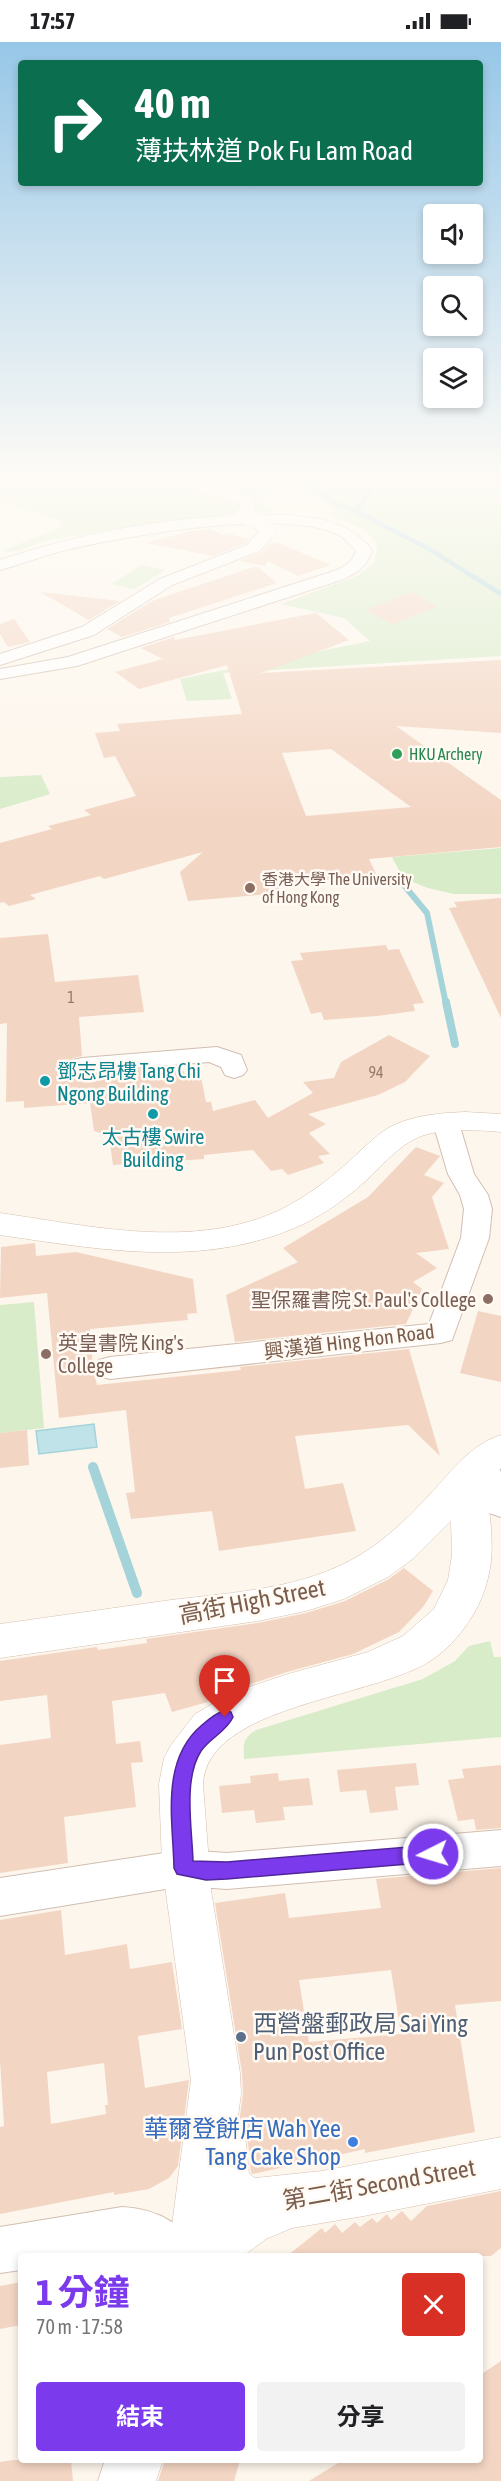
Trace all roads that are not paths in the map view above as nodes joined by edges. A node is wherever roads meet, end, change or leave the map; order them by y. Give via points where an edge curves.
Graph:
1 (146, 595) edge
2 (278, 595) edge
3 (0, 660) edge
4 (0, 674) edge
5 (82, 1065) dead end
6 (234, 1070) dead end
7 (446, 1123) junction
8 (501, 1123) edge
9 (0, 1224) edge
10 (110, 1368) dead end
11 (483, 1464) edge
12 (501, 1504) edge
13 (0, 1641) edge
14 (501, 1848) edge
15 (184, 1868) junction
16 (0, 1897) edge
17 (216, 2082) junction
18 (501, 2163) edge
19 (294, 2203) junction
20 (0, 2250) edge
21 (173, 2253) edge
22 (195, 2253) edge
23 (210, 2253) edge
24 (133, 2463) edge
25 (127, 2481) edge

1 - 3 street via 92,629
2 - 4 street via 71,662
5 - 6 street via 217,1054 219,1059 232,1060
7 - 8 main road
7 - 9 main road via 406,1132 316,1202 272,1225 229,1238 141,1242
7 - 10 street, 興漢道 Hing Hon Road via 460,1174 474,1195 477,1217 476,1238 441,1333
11 - 12 street
11 - 13 main road, 高街 High Street via 397,1550 374,1567 321,1591 263,1604
11 - 15 main road via 469,1579 447,1622 412,1652 377,1667 251,1703 225,1717 200,1738 186,1758 181,1777
14 - 15 street via 227,1871
15 - 16 street
15 - 17 main road
17 - 19 main road, 第二街 Second Street via 223,2179 230,2195 242,2203
17 - 22 main road
18 - 19 main road, 第二街 Second Street
19 - 23 main road via 241,2223 220,2239
20 - 21 street via 122,2230 143,2231 161,2239
24 - 25 main road

